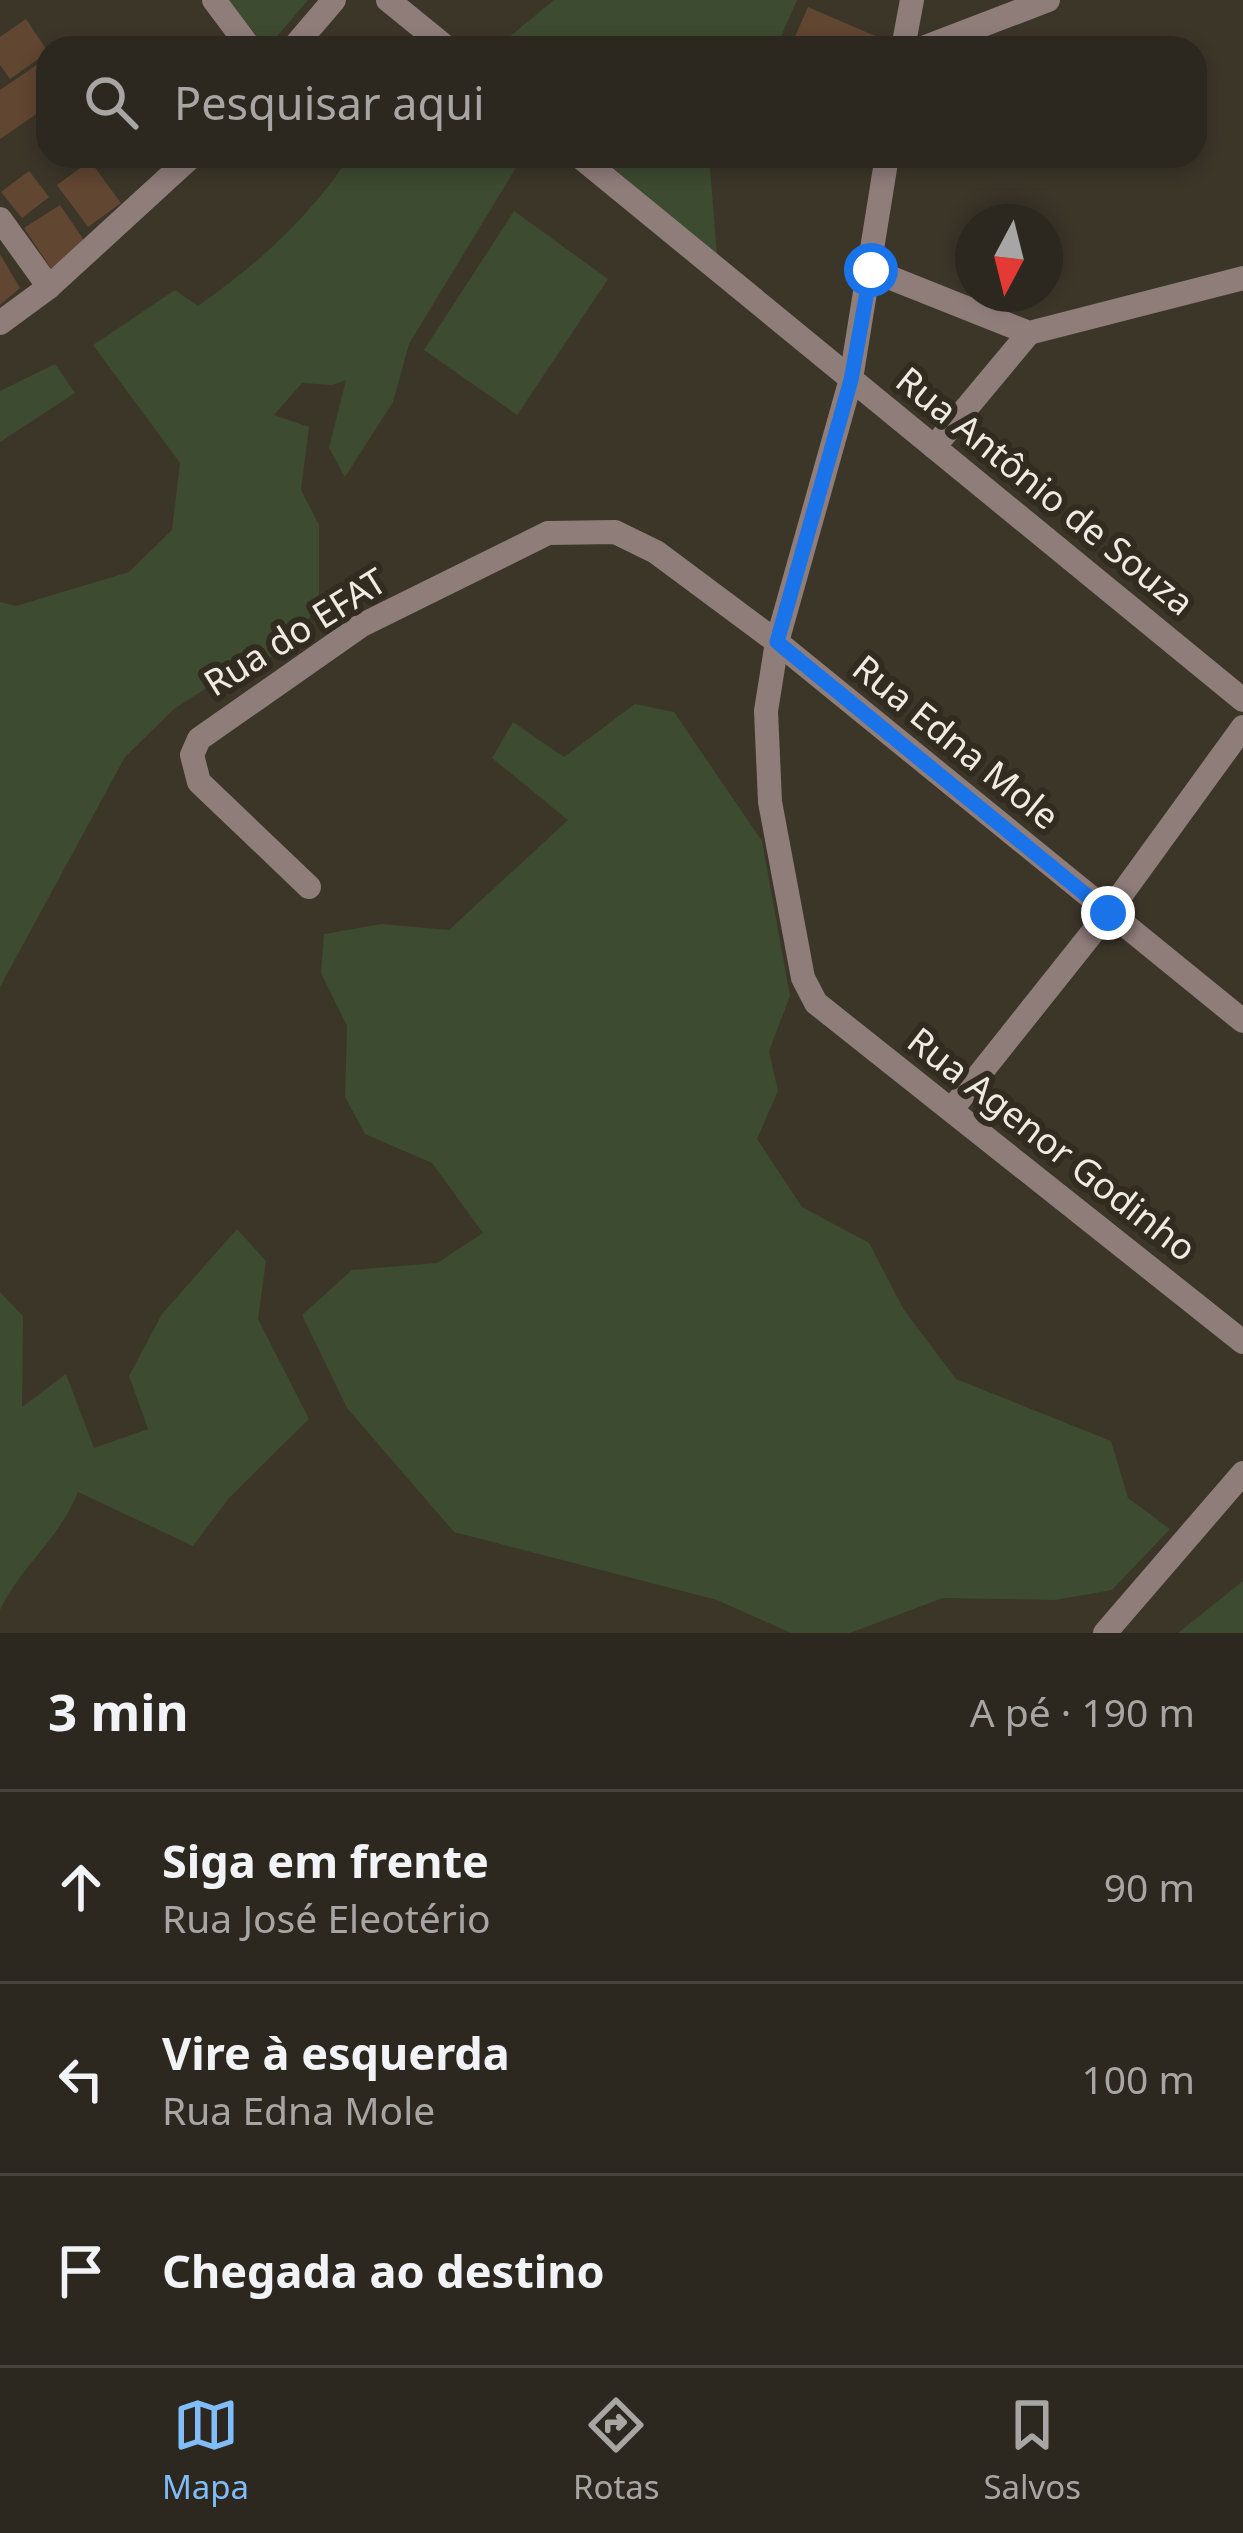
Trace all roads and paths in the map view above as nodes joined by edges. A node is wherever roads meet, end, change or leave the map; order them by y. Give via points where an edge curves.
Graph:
1 (214, 0) edge
2 (334, 0) edge
3 (388, 0) edge
4 (912, 0) edge
5 (1048, 0) edge
6 (241, 36) edge
7 (303, 36) edge
8 (432, 36) edge
9 (905, 36) edge
10 (954, 36) edge
11 (179, 168) edge
12 (594, 168) edge
13 (885, 168) edge
14 (0, 219) edge
15 (871, 270) junction
16 (1243, 278) edge
17 (50, 286) junction
18 (0, 323) edge
19 (1029, 333) junction
20 (851, 380) junction
21 (934, 447) junction
22 (615, 532) joint
23 (777, 642) junction
24 (1243, 700) edge
25 (1243, 727) edge
26 (309, 887) dead end
27 (1108, 913) junction
28 (1243, 1021) edge
29 (952, 1109) junction
30 (1243, 1342) edge
31 (1243, 1473) edge
32 (1105, 1633) edge

1 - 6 street
2 - 7 street
3 - 8 street
4 - 9 street
5 - 10 street
11 - 17 street
12 - 20 street, Rua Antônio de Souza
13 - 15 street
14 - 17 street
15 - 19 street
15 - 20 street
16 - 19 street
17 - 18 street
19 - 21 street
20 - 21 street, Rua Antônio de Souza
20 - 23 street
21 - 24 street, Rua Antônio de Souza
22 - 23 street, Rua Edna Mole via 656,552
22 - 26 street, Rua do EFAT via 548,533 362,625 199,739 192,755 199,782
23 - 27 street, Rua Edna Mole
23 - 29 street, Rua Agenor Godinho via 766,757 792,937 816,1003
25 - 27 street
27 - 28 street, Rua Edna Mole
27 - 29 street
29 - 30 street, Rua Agenor Godinho
31 - 32 street

